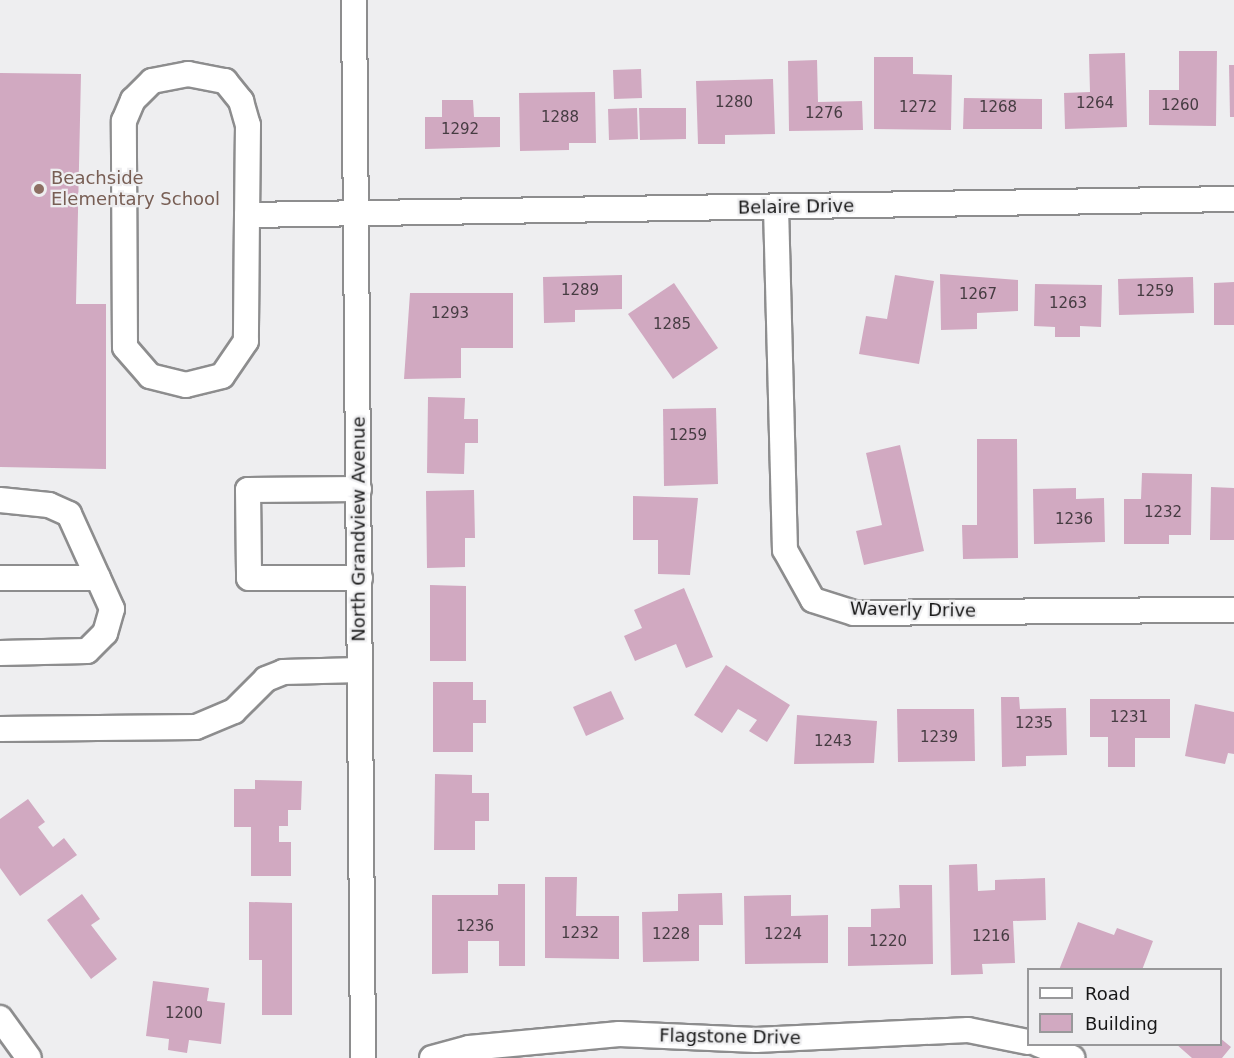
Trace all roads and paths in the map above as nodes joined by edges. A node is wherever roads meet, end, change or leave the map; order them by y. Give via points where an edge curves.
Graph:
1 (354, 0) edge
2 (1234, 199) edge
3 (776, 207) junction
4 (357, 214) junction
5 (247, 215) junction
6 (359, 489) junction
7 (0, 500) edge
8 (0, 578) edge
9 (98, 578) junction
10 (360, 578) junction
11 (1234, 610) edge
12 (0, 652) edge
13 (360, 670) junction
14 (0, 729) edge
15 (0, 1018) edge
16 (1027, 1042) edge
17 (1043, 1046) edge
18 (756, 1049) edge
19 (30, 1058) edge
20 (363, 1058) edge
21 (432, 1058) edge
22 (1072, 1058) edge

1 - 4 street, North Grandview Avenue
2 - 3 street, Belaire Drive
3 - 4 street, Belaire Drive
3 - 11 street, Waverly Drive via 785,550 813,600 854,613
4 - 5 street, Belaire Drive
4 - 6 street, North Grandview Avenue
5 - 5 street via 248,125 240,101 225,81 188,74 152,81 133,100 124,121 125,347 150,376 186,385 222,376 237,360 246,341
6 - 10 street, North Grandview Avenue
6 - 10 street via 248,490 249,578
7 - 9 street via 49,505 69,514
8 - 9 street
9 - 12 street via 112,609 111,623 98,645 87,651
10 - 13 street, North Grandview Avenue
13 - 14 street via 283,672 266,680 234,711 196,727
13 - 20 street, North Grandview Avenue
15 - 19 street
16 - 18 street, Flagstone Drive via 968,1030
17 - 22 street
18 - 21 street, Flagstone Drive via 619,1034 470,1048

